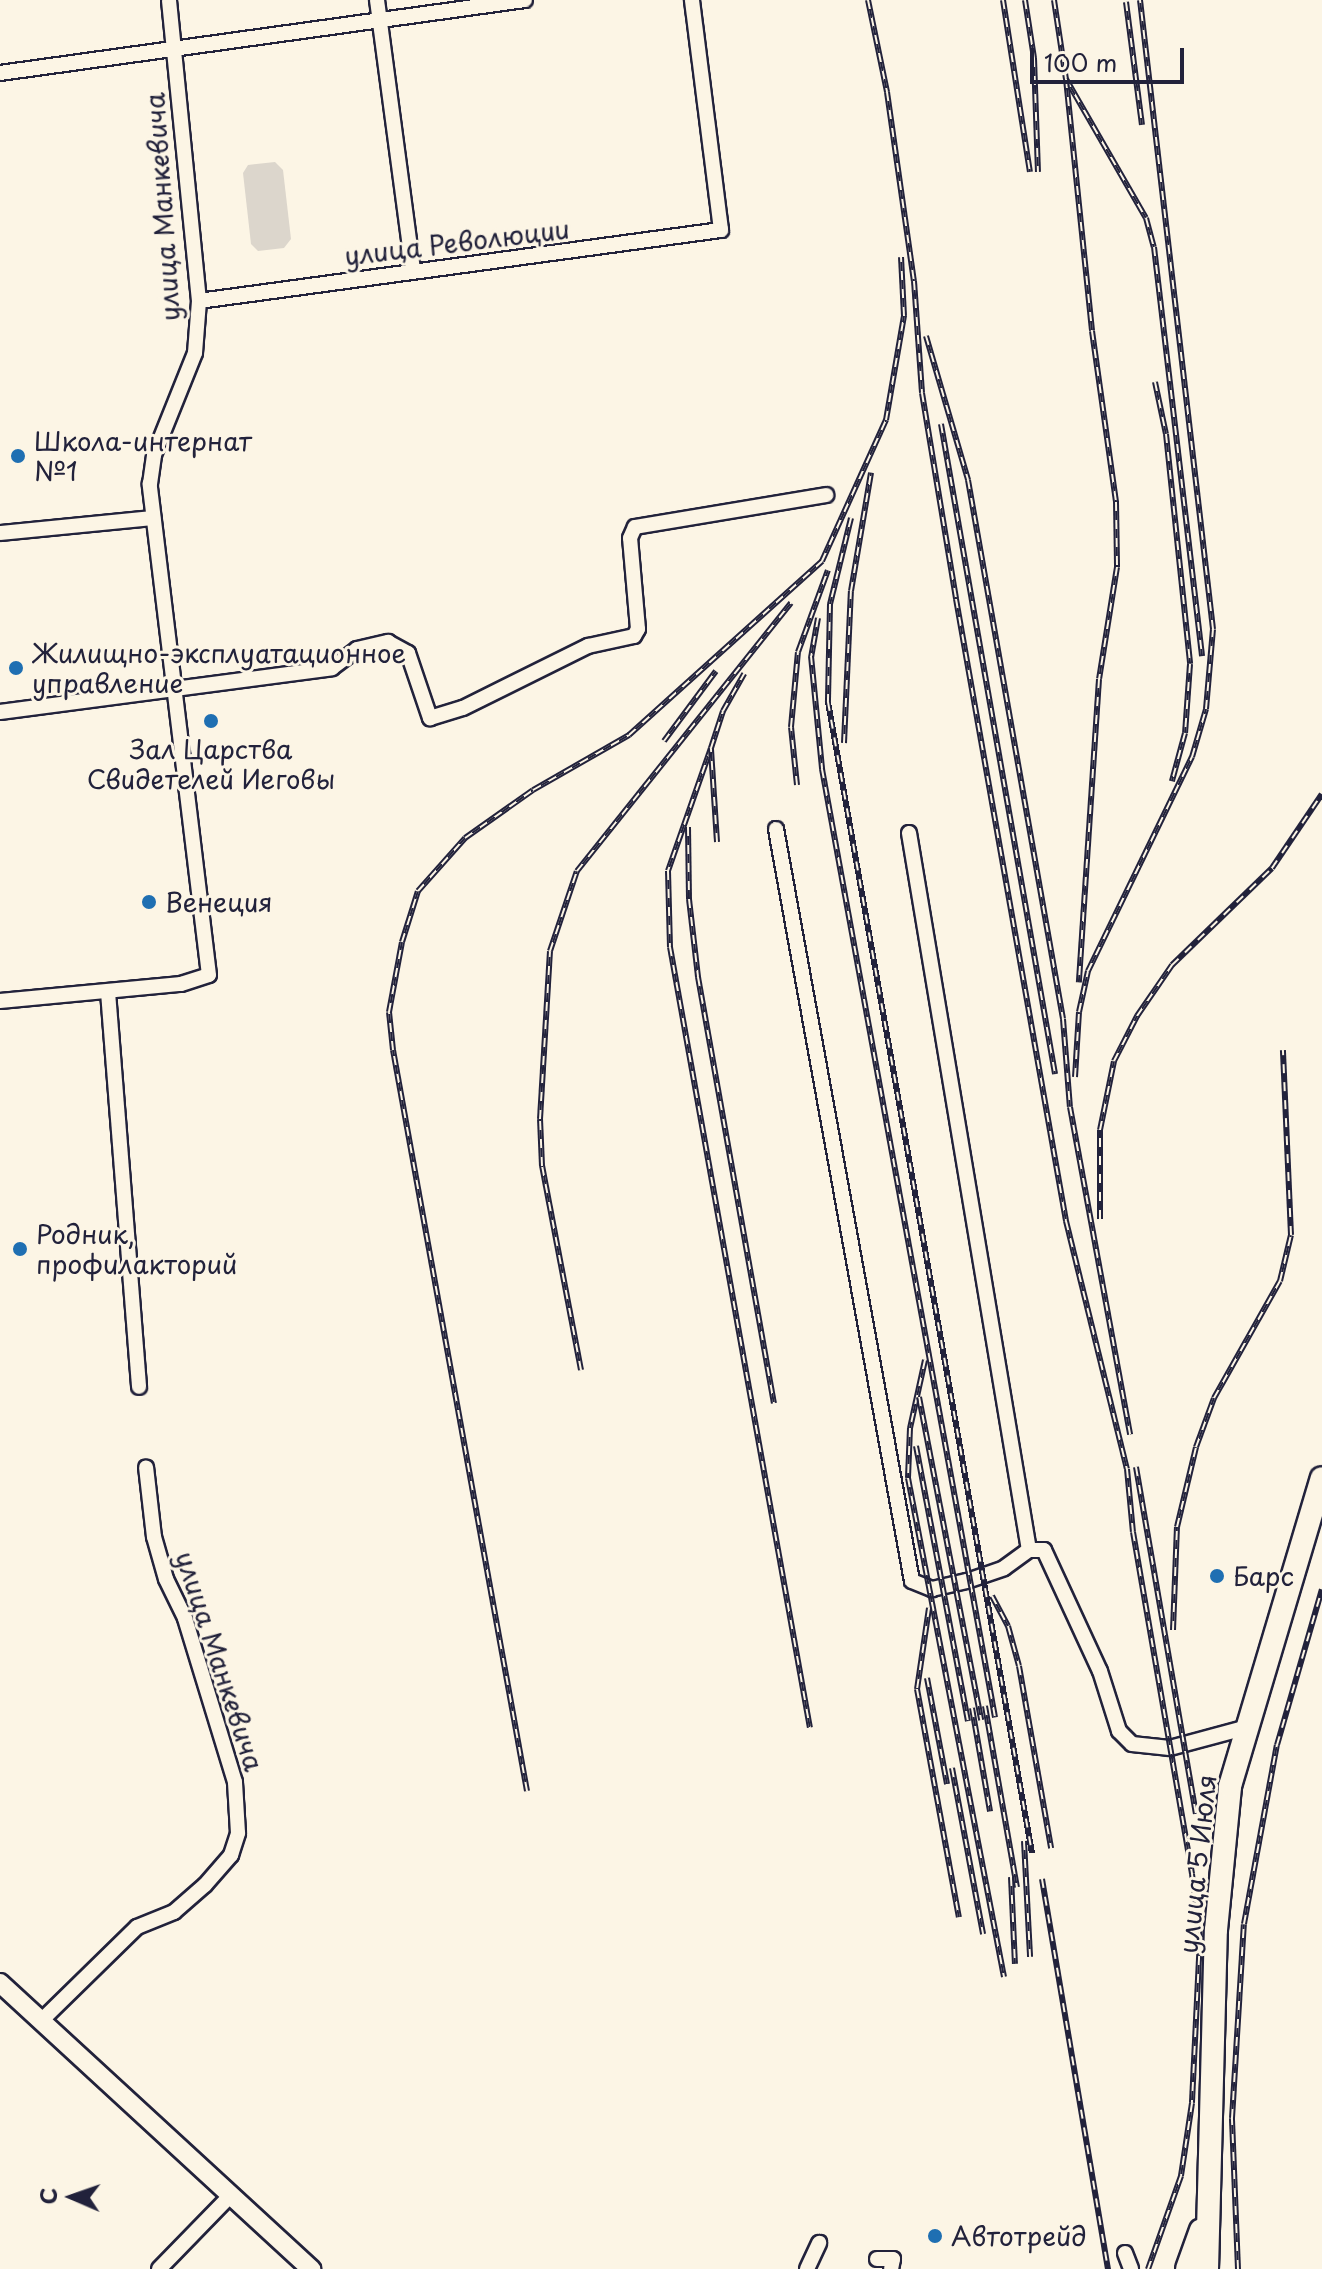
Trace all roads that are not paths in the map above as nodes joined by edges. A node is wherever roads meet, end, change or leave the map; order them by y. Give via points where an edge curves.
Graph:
1 (169, 0) edge
2 (377, 0) edge
3 (525, 0) edge
4 (692, 0) edge
5 (379, 20) junction
6 (174, 49) junction
7 (0, 73) edge
8 (413, 269) junction
9 (199, 301) junction
10 (826, 495) dead end
11 (153, 518) junction
12 (0, 533) edge
13 (174, 689) junction
14 (0, 712) edge
15 (776, 829) dead end
16 (909, 833) dead end
17 (108, 992) junction
18 (0, 1001) edge
19 (139, 1387) dead end
20 (146, 1467) dead end
21 (1322, 1478) edge
22 (1029, 1550) junction
23 (1244, 1728) junction
24 (0, 1983) edge
25 (42, 2020) junction
26 (231, 2195) junction
27 (1208, 2209) junction
28 (819, 2243) dead end
29 (1125, 2253) dead end
30 (877, 2259) dead end
31 (159, 2269) edge
32 (311, 2269) edge
33 (807, 2269) edge
34 (891, 2269) edge
35 (1131, 2269) edge
36 (1187, 2269) edge
37 (1207, 2269) edge

1 - 6 street, улица Манкевича
2 - 5 street
3 - 5 street
4 - 8 street, улица Революции via 721,230
5 - 6 street
5 - 8 street
6 - 7 street
6 - 9 street, улица Манкевича
8 - 9 street, улица Революции
9 - 11 street, улица Манкевича via 195,353 154,455
10 - 13 street via 635,527 630,538 638,629 627,640 588,646 463,708 430,718 408,653 388,642 357,649 332,668
11 - 12 street
11 - 13 street, улица Манкевича
13 - 14 street
13 - 17 street, улица Манкевича via 209,975 181,984
15 - 22 street via 912,1581 932,1589 967,1581 1004,1568
16 - 22 street
17 - 18 street
17 - 19 street
20 - 25 street, улица Манкевича via 154,1537 185,1618 235,1782 238,1833 231,1855 205,1885 174,1912 137,1927
21 - 23 highway, улица 5 Июля
22 - 23 street via 1044,1550 1100,1671 1119,1731 1132,1744 1170,1748
23 - 27 highway, улица 5 Июля via 1230,1786 1216,1930
24 - 25 main road
25 - 26 main road
26 - 31 street
26 - 32 main road
27 - 36 highway
27 - 37 highway, улица 5 Июля
28 - 33 street
29 - 35 street
30 - 34 street via 893,2259

